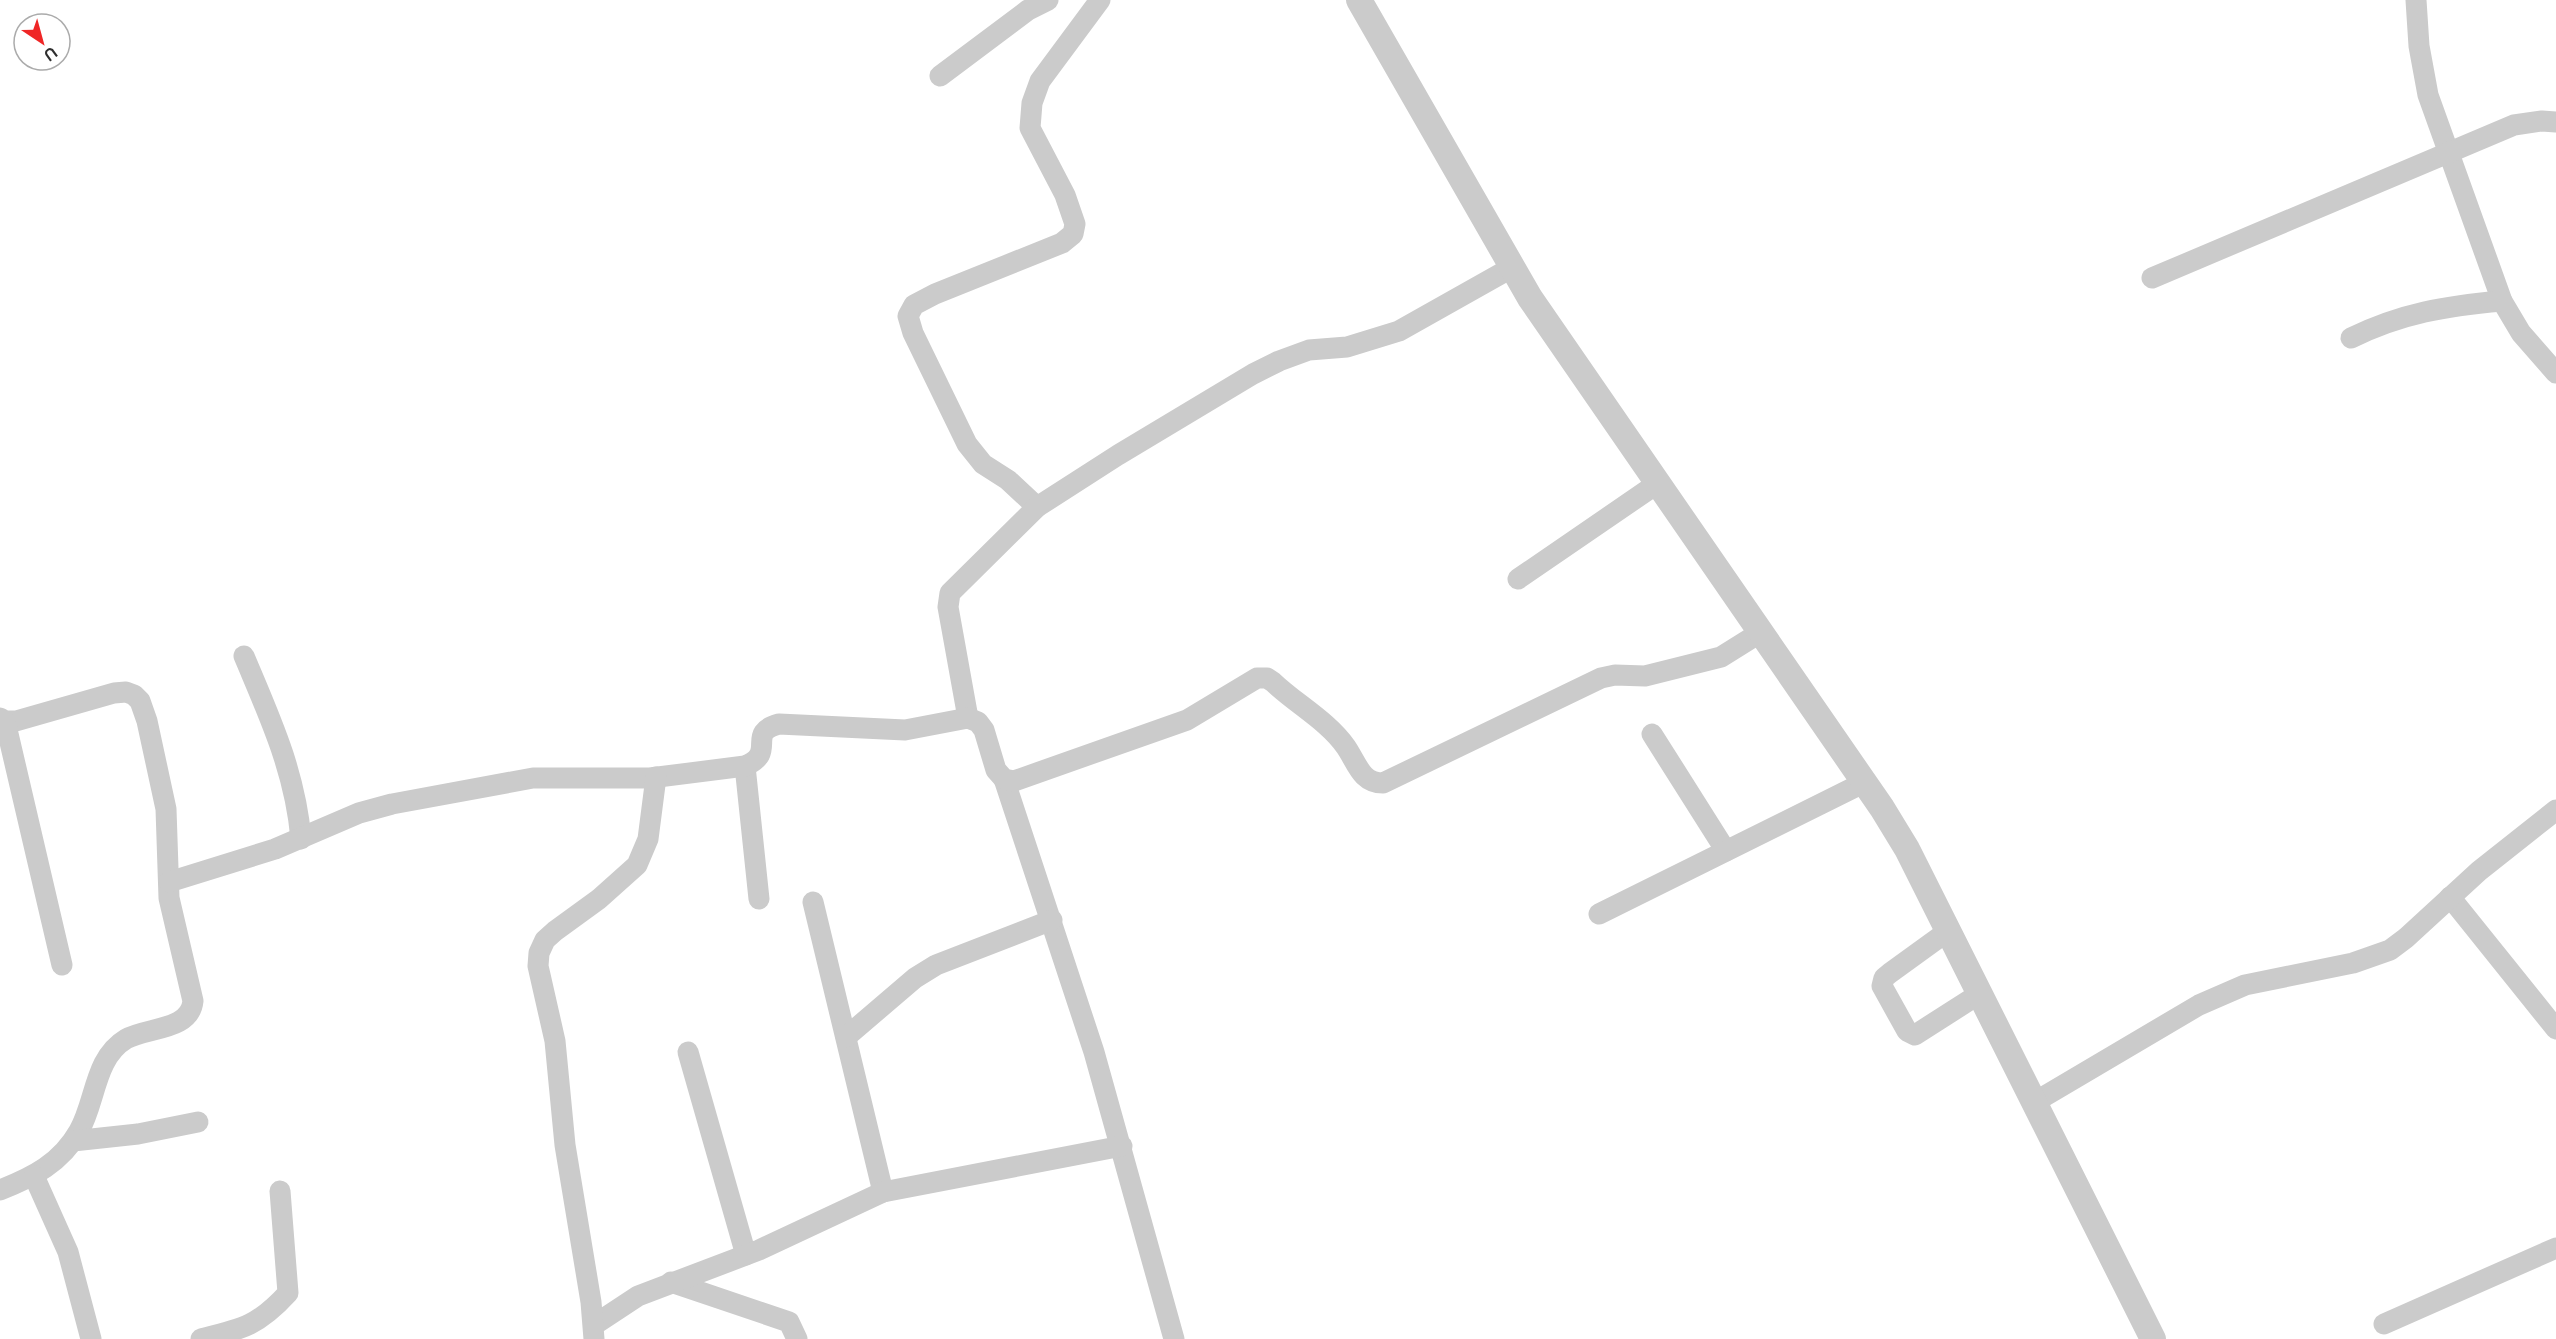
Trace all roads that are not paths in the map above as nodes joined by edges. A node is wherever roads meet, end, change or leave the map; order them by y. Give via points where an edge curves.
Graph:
1 (1048, 0) edge
2 (1100, 0) edge
3 (1359, 0) edge
4 (2416, 0) edge
5 (940, 76) dead end
6 (2556, 122) edge
7 (2449, 151) junction
8 (1511, 268) junction
9 (2152, 278) dead end
10 (2502, 301) junction
11 (2351, 338) dead end
12 (2556, 373) edge
13 (1658, 483) junction
14 (1037, 507) junction
15 (1518, 579) dead end
16 (1761, 632) junction
17 (244, 656) dead end
18 (968, 718) junction
19 (2, 720) edge
20 (1652, 734) dead end
21 (745, 766) junction
22 (656, 777) junction
23 (1004, 779) junction
24 (1865, 782) junction
25 (2556, 810) edge
26 (301, 839) junction
27 (1726, 851) junction
28 (169, 882) junction
29 (2450, 897) junction
30 (759, 899) dead end
31 (813, 902) dead end
32 (1599, 914) dead end
33 (1052, 920) junction
34 (1948, 931) junction
35 (62, 965) dead end
36 (1979, 994) junction
37 (2556, 1029) edge
38 (846, 1037) junction
39 (688, 1052) dead end
40 (2033, 1103) junction
41 (198, 1122) dead end
42 (73, 1141) junction
43 (1122, 1146) junction
44 (34, 1176) junction
45 (0, 1190) edge
46 (280, 1191) dead end
47 (883, 1192) junction
48 (2556, 1248) edge
49 (746, 1255) junction
50 (671, 1282) junction
51 (2384, 1324) dead end
52 (594, 1332) edge
53 (91, 1339) edge
54 (201, 1339) edge
55 (797, 1339) edge
56 (1174, 1339) edge
57 (2153, 1339) edge

1 - 5 street via 1028,10
2 - 14 street via 1040,81 1032,103 1030,128 1065,195 1075,224 1073,234 1062,243 935,294 914,305 908,316 967,444 983,464 1024,492
3 - 8 street
4 - 7 street via 2422,69
6 - 7 street via 2514,125
7 - 9 street
7 - 10 street
8 - 13 street
8 - 14 street via 1399,331 1347,347 1309,350 1270,365
10 - 11 street via 2434,308
10 - 12 street via 2521,333
13 - 15 street
13 - 16 street
14 - 18 street via 950,594 948,607
16 - 23 street via 1721,657 1645,676 1601,678 1383,783 1372,783 1364,777 1331,731 1267,678 1257,678 1187,720 1030,777
16 - 24 street
17 - 26 street via 293,782
18 - 21 street via 905,730 779,724 765,729 761,754
18 - 23 street via 984,730 996,770
19 - 28 street via 25,718 114,693 126,692 140,700 166,809
19 - 35 street
20 - 27 street
21 - 22 street
21 - 30 street
22 - 26 street via 524,780 377,807
22 - 52 street via 648,839 637,865 555,931 539,953 538,966 555,1041 565,1145
23 - 33 street
24 - 27 street
24 - 34 street via 1907,849
25 - 29 street
26 - 28 street
27 - 32 street
28 - 42 street via 192,1009 180,1022 133,1035 115,1048 104,1064
29 - 37 street
29 - 40 street via 2390,950 2353,963 2245,985 2224,993
31 - 38 street
33 - 38 street via 936,966 915,978
33 - 43 street
34 - 36 street
34 - 36 street via 1884,978 1882,986 1907,1031 1915,1035
36 - 40 street
38 - 47 street
39 - 49 street
40 - 57 street
41 - 42 street
42 - 44 street
43 - 47 street
43 - 56 street
44 - 45 street
44 - 53 street via 68,1252
46 - 54 street via 288,1293 243,1329
47 - 49 street
48 - 51 street
49 - 50 street
50 - 52 street via 617,1308
50 - 55 street via 789,1322

